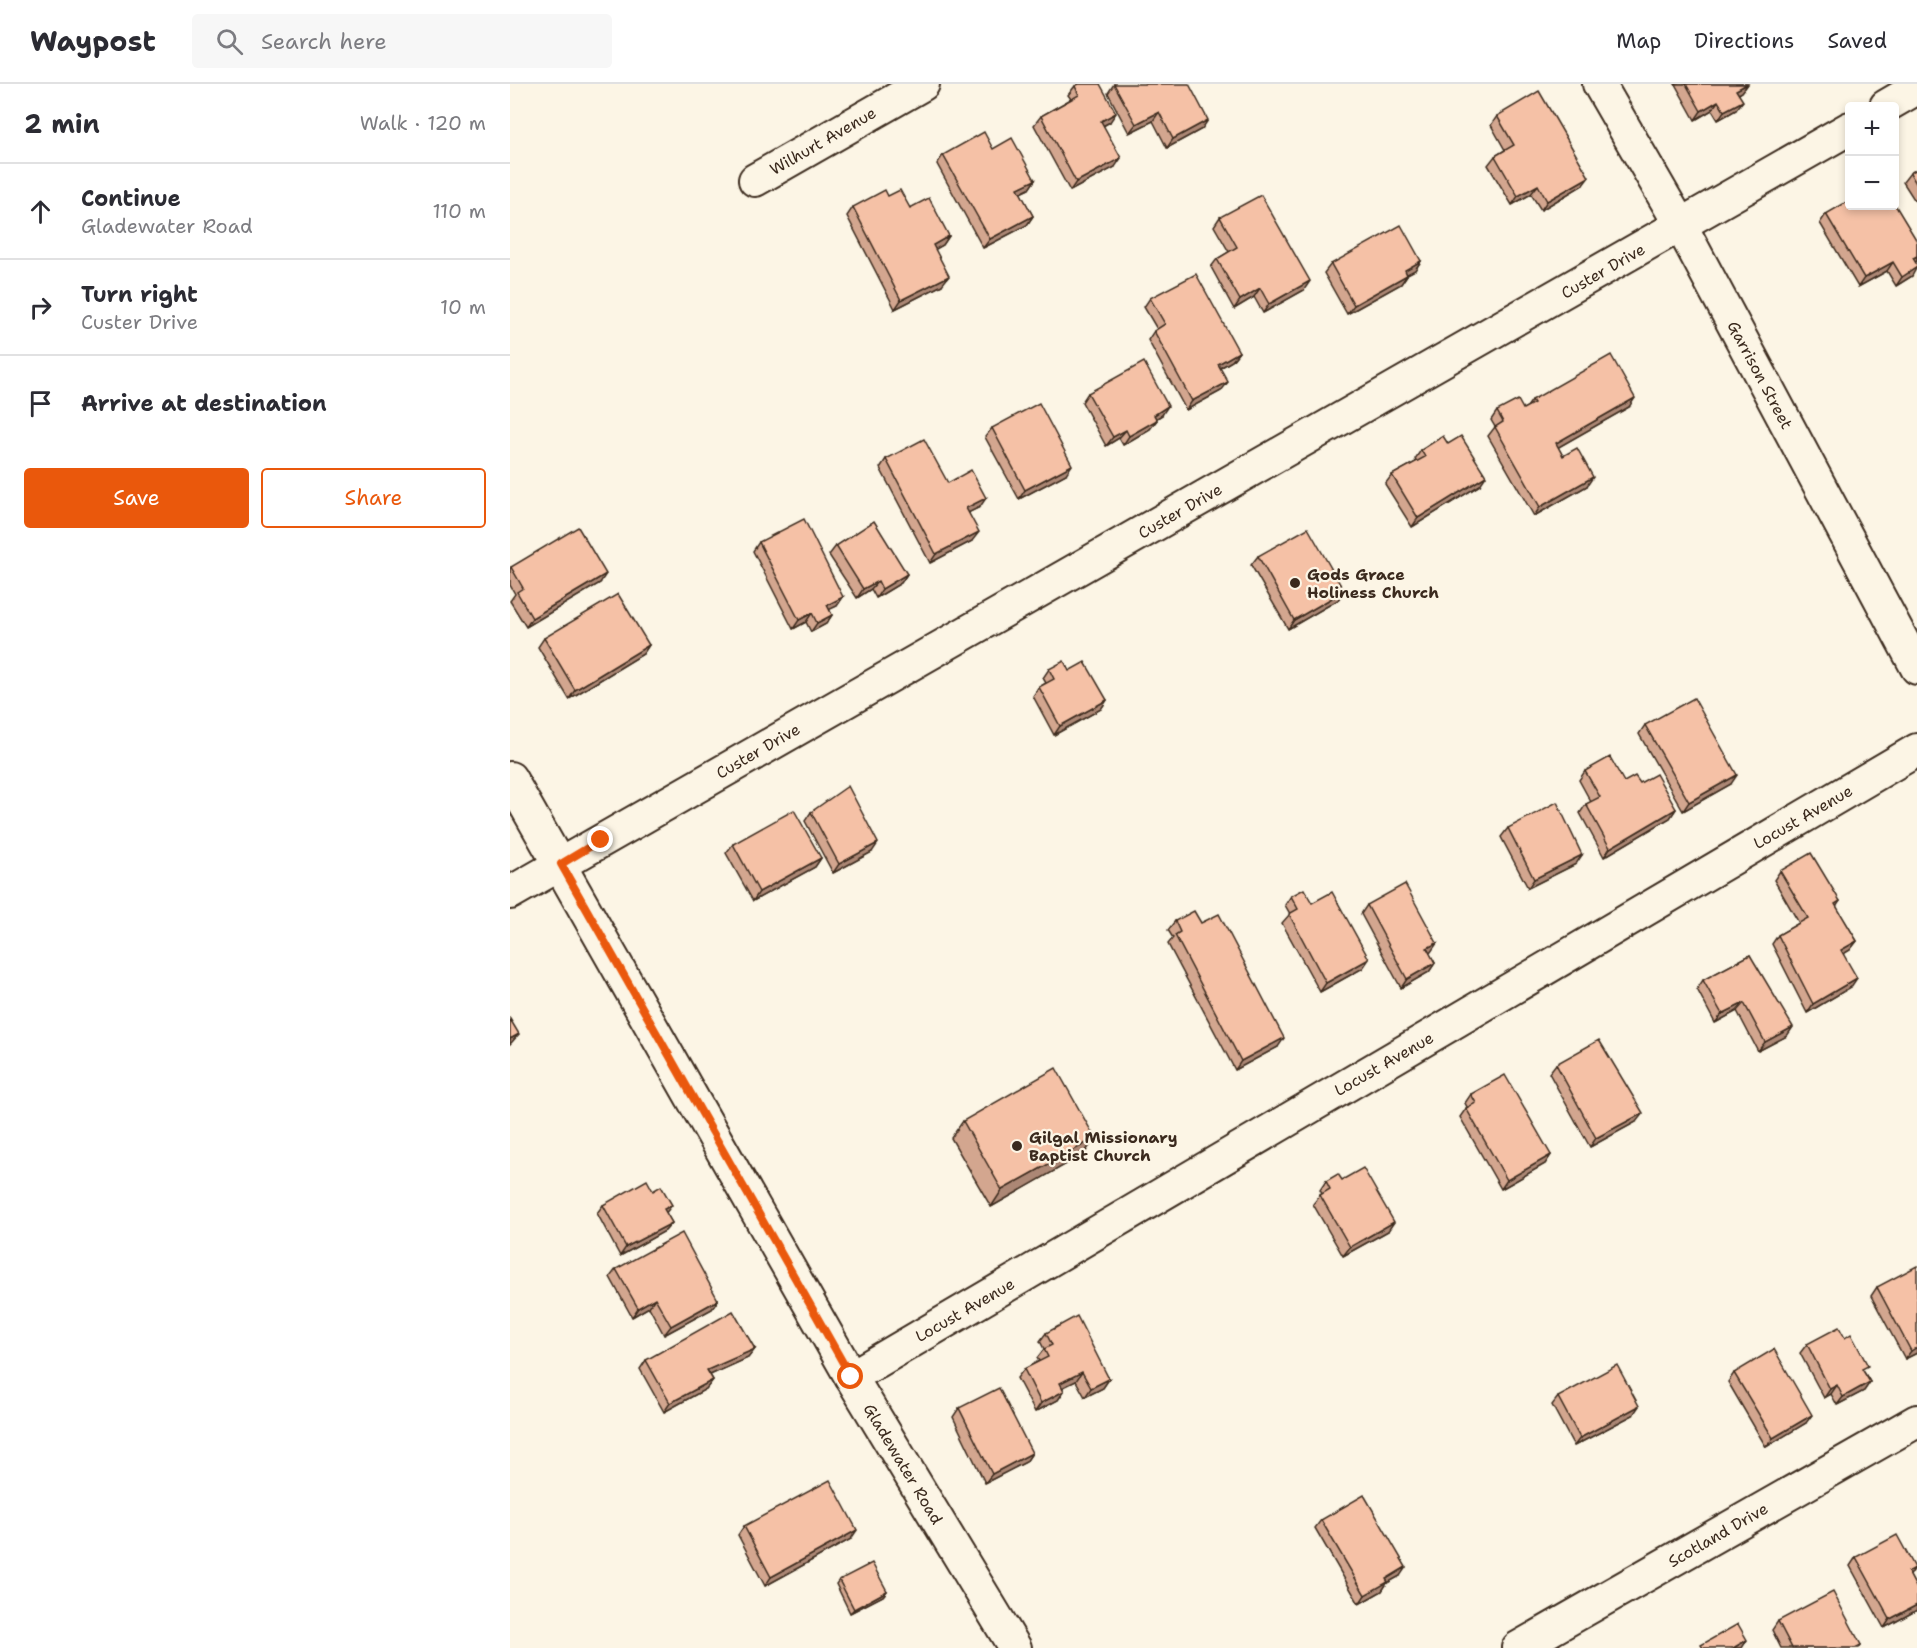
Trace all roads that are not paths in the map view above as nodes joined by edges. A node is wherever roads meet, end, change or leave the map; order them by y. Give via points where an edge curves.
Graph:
1 (923, 84) edge
2 (1599, 84) edge
3 (1917, 88) edge
4 (1893, 102) edge
5 (1845, 131) edge
6 (755, 180) dead end
7 (1681, 226) junction
8 (1917, 668) edge
9 (1917, 750) edge
10 (510, 778) edge
11 (561, 864) junction
12 (510, 892) edge
13 (851, 1377) junction
14 (1917, 1421) edge
15 (1014, 1648) edge
16 (1518, 1648) edge

1 - 6 street, Wilhurt Avenue
2 - 7 street, Garrison Street
3 - 4 street
5 - 7 street, Custer Drive
7 - 8 street, Garrison Street
7 - 11 street, Custer Drive
9 - 13 street, Locust Avenue
10 - 11 street, Gladewater Road
11 - 12 street, Custer Drive
11 - 13 street, Gladewater Road
13 - 15 street, Gladewater Road
14 - 16 street, Scotland Drive

